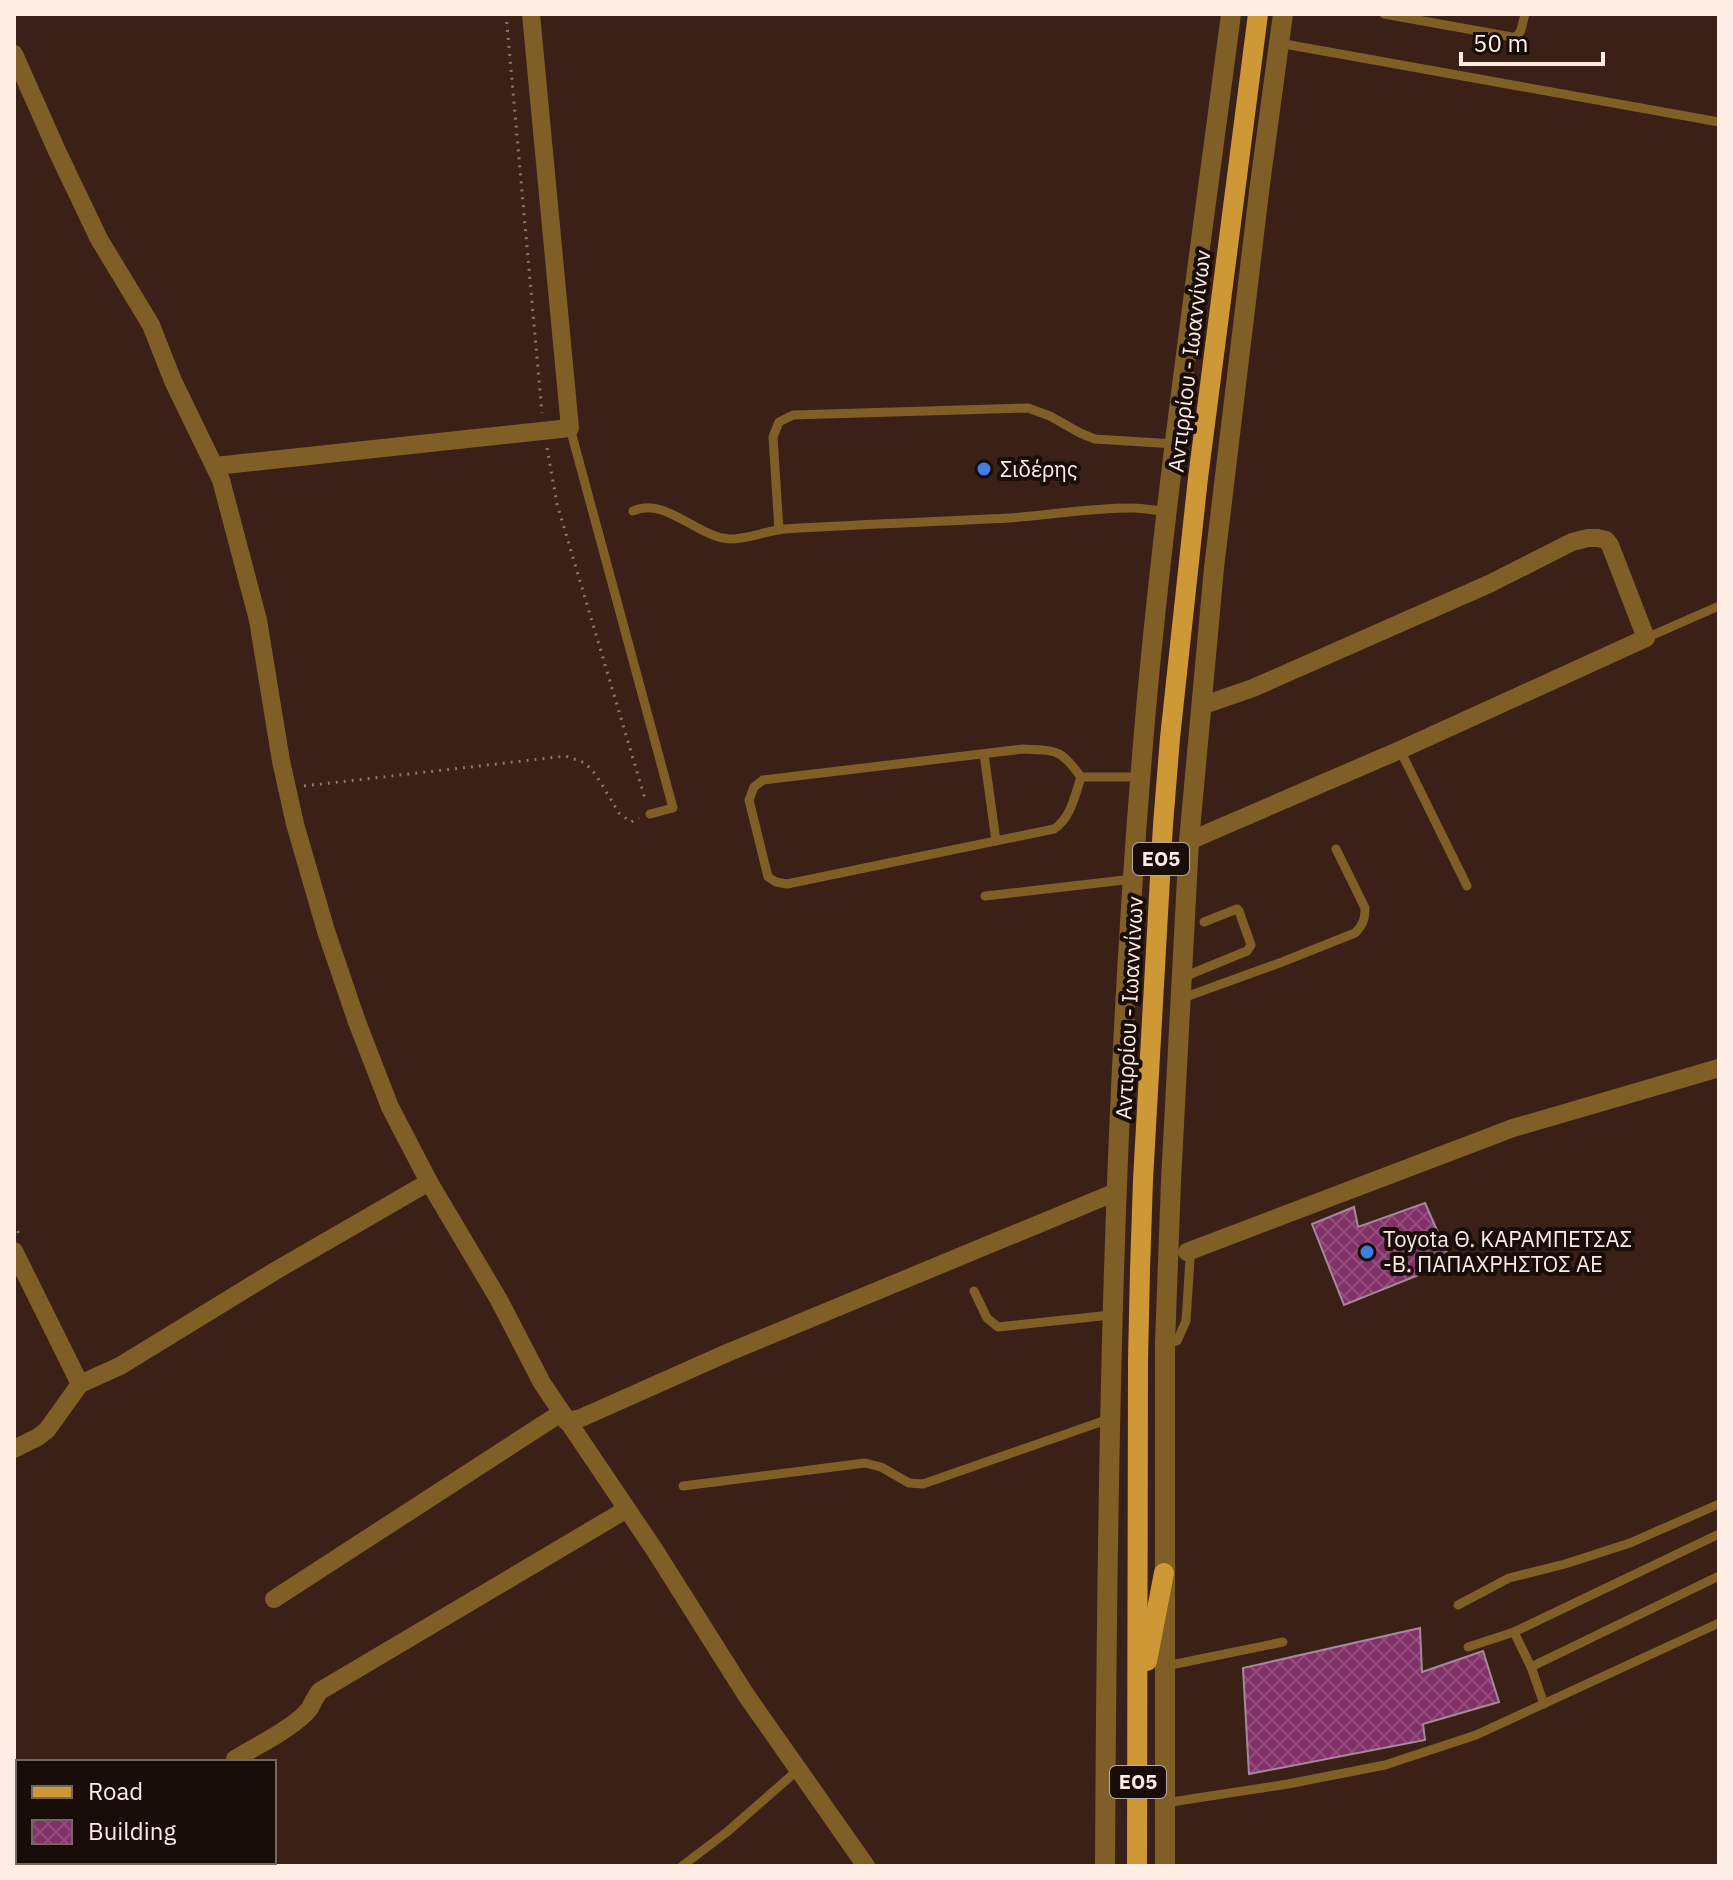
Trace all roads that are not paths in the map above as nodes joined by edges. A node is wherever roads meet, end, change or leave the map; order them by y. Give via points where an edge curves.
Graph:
1 (531, 14) edge
2 (1231, 14) edge
3 (1258, 14) edge
4 (1283, 14) edge
5 (1384, 14) edge
6 (1525, 14) edge
7 (1279, 43) junction
8 (14, 54) edge
9 (1719, 122) edge
10 (570, 428) junction
11 (1175, 444) junction
12 (215, 466) junction
13 (633, 511) dead end
14 (1167, 512) junction
15 (779, 530) junction
16 (1719, 606) edge
17 (1646, 638) junction
18 (1201, 706) junction
19 (1400, 750) junction
20 (984, 754) junction
21 (1081, 777) junction
22 (1141, 777) junction
23 (650, 814) road end
24 (996, 841) junction
25 (1189, 841) junction
26 (1336, 849) dead end
27 (1133, 879) junction
28 (1467, 886) dead end
29 (985, 896) dead end
30 (1204, 922) dead end
31 (1181, 978) junction
32 (1180, 999) junction
33 (1719, 1068) edge
34 (429, 1182) junction
35 (1116, 1192) junction
36 (1178, 1249) junction
37 (14, 1251) edge
38 (974, 1291) dead end
39 (1111, 1315) junction
40 (80, 1384) junction
41 (564, 1417) junction
42 (1109, 1419) junction
43 (14, 1449) edge
44 (683, 1486) dead end
45 (1719, 1504) edge
46 (627, 1509) junction
47 (1719, 1534) edge
48 (1164, 1573) junction
49 (1719, 1576) edge
50 (274, 1599) dead end
51 (1458, 1605) dead end
52 (1719, 1623) edge
53 (1514, 1632) junction
54 (1283, 1642) dead end
55 (1468, 1647) dead end
56 (1166, 1666) junction
57 (1531, 1667) junction
58 (1544, 1704) junction
59 (1138, 1708) junction
60 (235, 1759) dead end
61 (799, 1769) junction
62 (1165, 1803) junction
63 (682, 1866) edge
64 (866, 1866) edge
65 (1105, 1866) edge
66 (1137, 1866) edge
67 (1165, 1866) edge

1 - 10 street
2 - 11 street
3 - 59 main road, Αντιρρίου - Ιωαννίνων / ΕΟ5 via 1198,478 1165,796 1140,1270
4 - 7 street
5 - 6 lane via 1512,37 1520,34
7 - 9 lane
7 - 18 street
8 - 12 street via 92,224 151,325
10 - 12 street
10 - 23 lane via 673,808
11 - 14 street
11 - 15 lane via 1095,439 1028,408 793,415 779,422 773,437
12 - 34 street via 258,620 281,761 326,931 390,1107
13 - 15 lane via 655,508 729,539
14 - 15 lane via 1133,508
14 - 22 street
16 - 17 lane
17 - 18 street via 1610,545 1588,538 1253,688
17 - 19 street
18 - 25 street
19 - 25 street
19 - 28 lane
20 - 21 lane via 1055,750
20 - 24 lane
20 - 24 lane via 763,780 749,800 768,877 787,884
21 - 22 lane
21 - 24 lane via 1062,824
22 - 27 street
25 - 31 street
26 - 32 lane via 1365,908 1365,919 1355,933
27 - 29 lane
27 - 35 street
30 - 31 lane via 1237,909 1251,945
31 - 32 street
32 - 36 street
33 - 36 street via 1513,1128
34 - 40 street via 120,1366
34 - 41 street
35 - 39 street
35 - 41 street via 581,1418
36 - 48 street via 1165,1344
37 - 40 street
38 - 39 lane via 987,1318 998,1327
39 - 42 street
40 - 43 street via 47,1430
41 - 46 street
41 - 50 street
42 - 44 lane via 923,1484 865,1463
42 - 65 street
45 - 51 lane via 1630,1543 1509,1578
46 - 60 street via 320,1691 300,1717
46 - 61 street
47 - 53 lane
48 - 56 street
48 - 59 main road
49 - 57 lane
52 - 58 lane
53 - 55 lane
53 - 57 lane
54 - 56 lane
56 - 62 street
57 - 58 lane
58 - 62 lane via 1476,1735 1385,1765
59 - 66 main road, Αντιρρίου - Ιωαννίνων / ΕΟ5
61 - 63 lane
61 - 64 street
62 - 67 street

